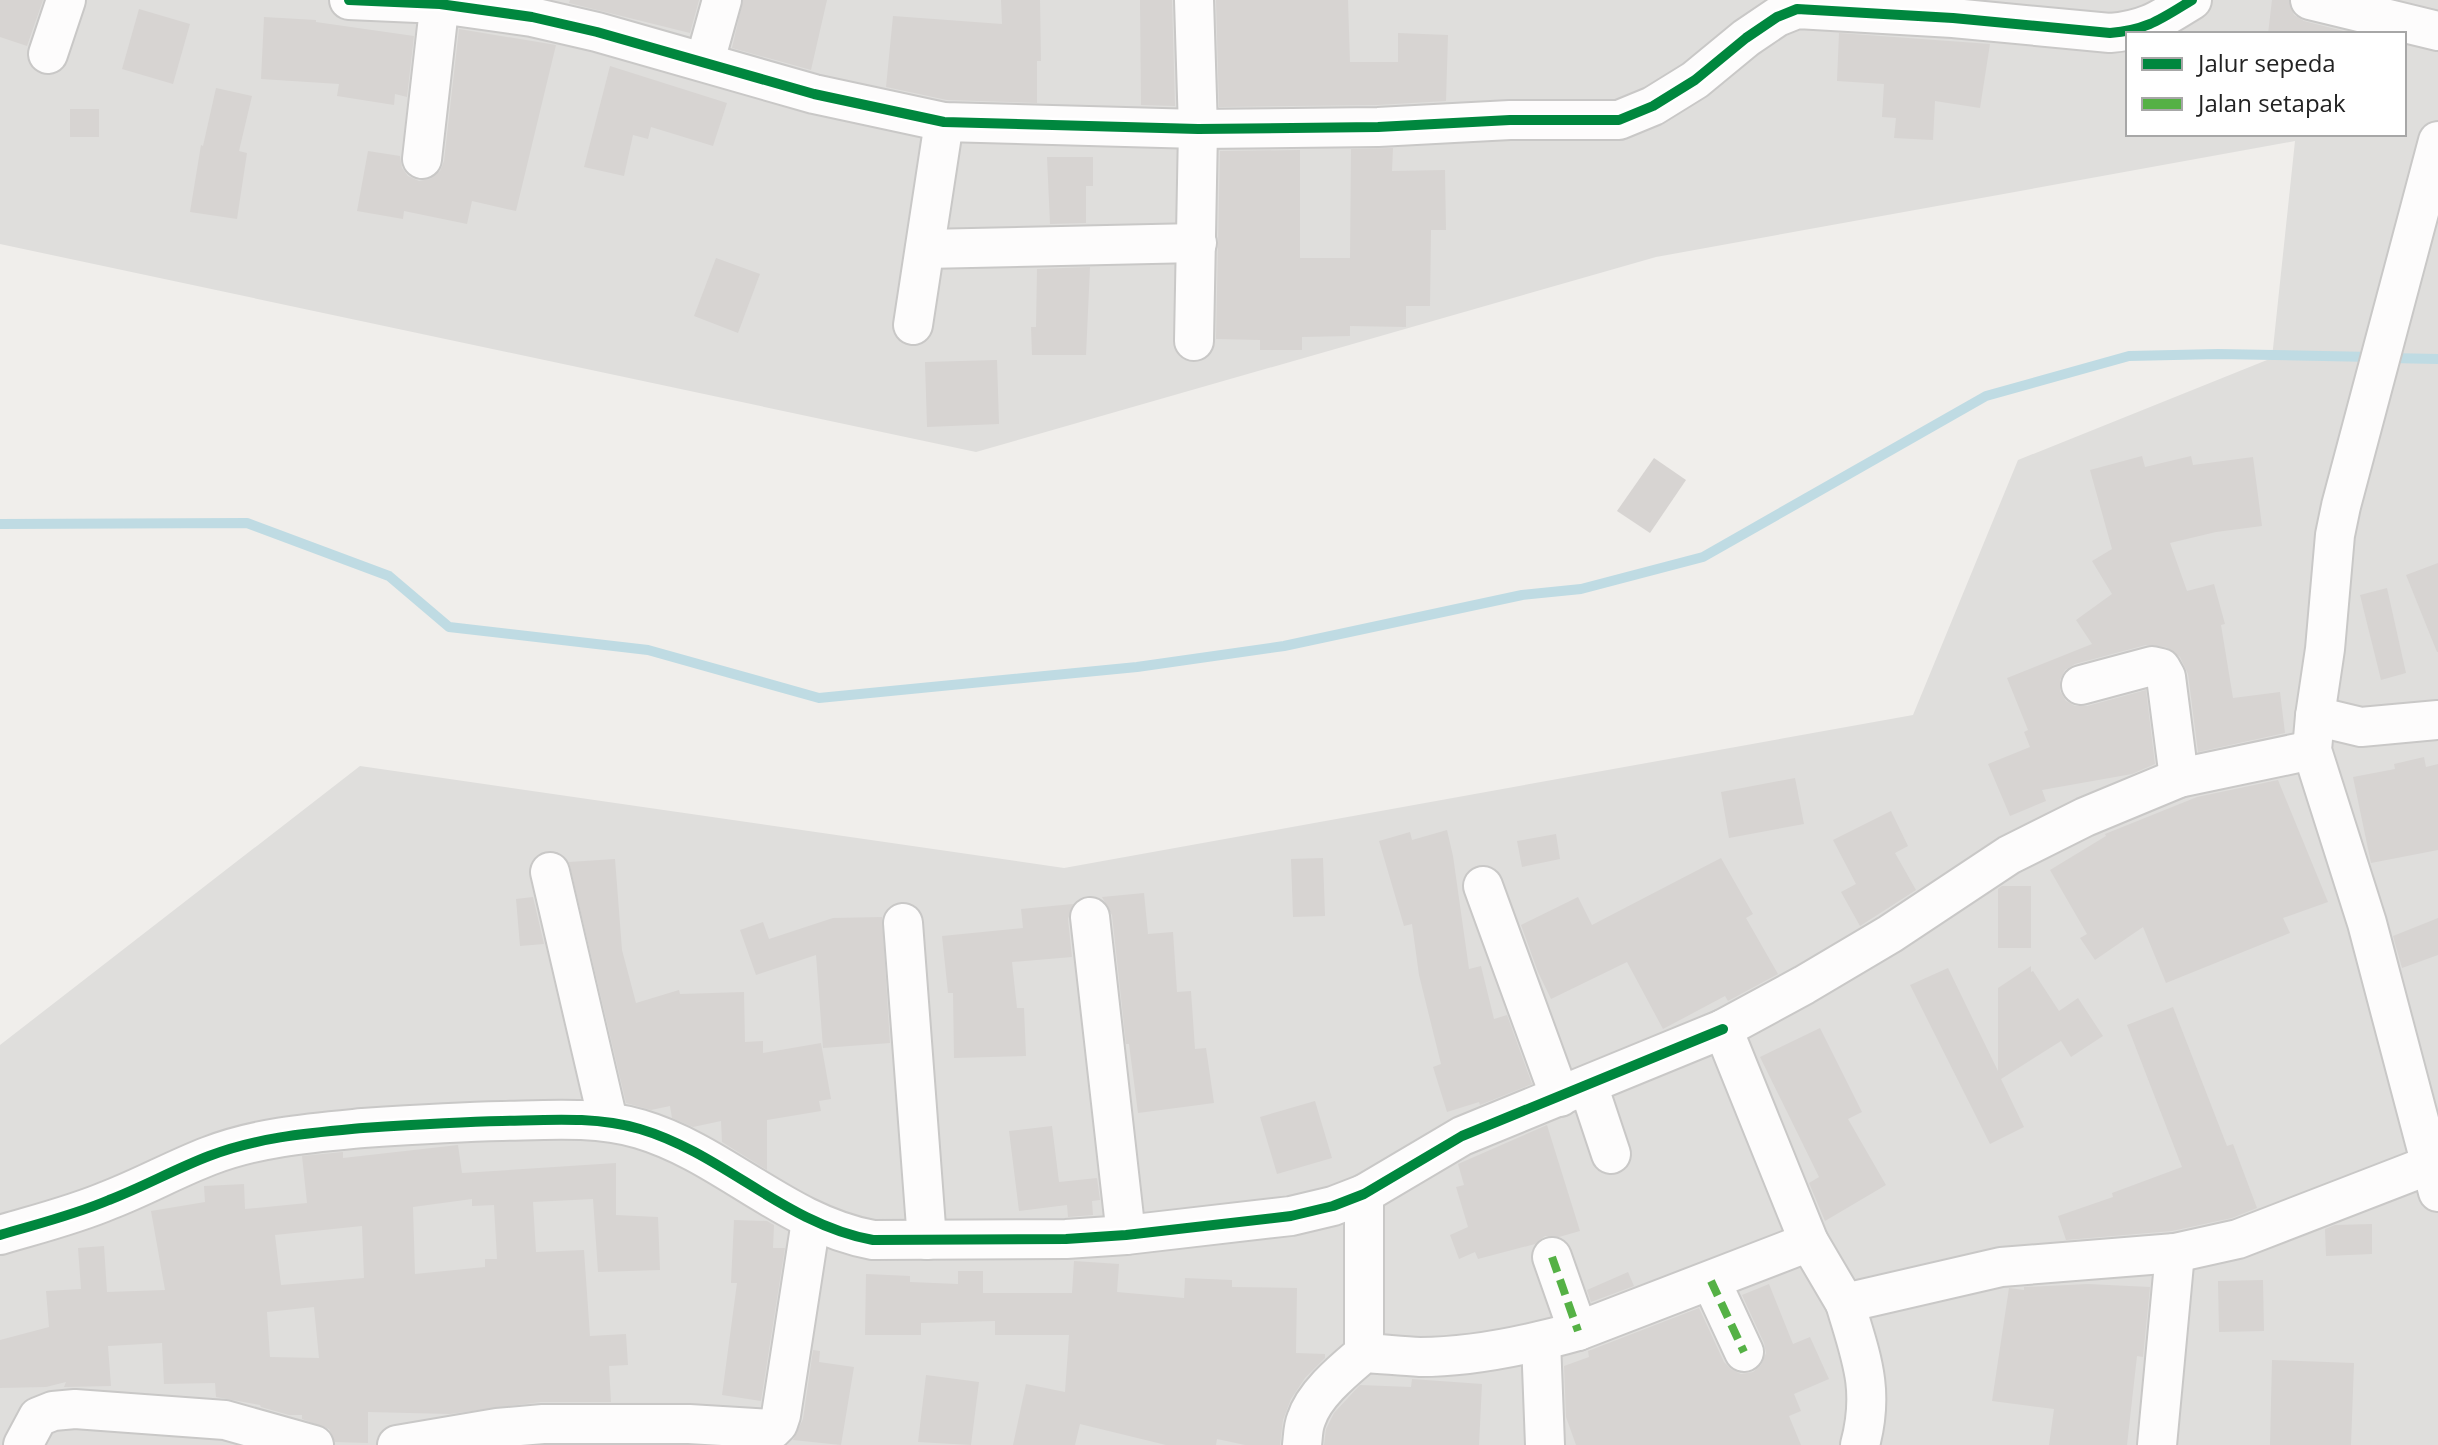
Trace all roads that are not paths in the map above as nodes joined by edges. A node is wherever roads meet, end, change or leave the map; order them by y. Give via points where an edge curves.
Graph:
1 (66, 0) edge
2 (349, 0) edge
3 (722, 0) edge
4 (1194, 0) edge
5 (2192, 0) edge
6 (2310, 0) edge
7 (440, 2) edge
8 (2438, 31) edge
9 (48, 54) dead end
10 (705, 61) junction
11 (944, 122) junction
12 (1198, 129) junction
13 (2434, 154) edge
14 (422, 159) dead end
15 (1197, 243) junction
16 (925, 249) junction
17 (913, 325) dead end
18 (1194, 341) dead end
19 (2081, 685) dead end
20 (2438, 720) edge
21 (2314, 733) junction
22 (2179, 778) junction
23 (550, 872) dead end
24 (1483, 886) dead end
25 (1090, 917) dead end
26 (903, 923) dead end
27 (1723, 1029) junction
28 (1574, 1091) junction
29 (608, 1121) junction
30 (1611, 1154) dead end
31 (2435, 1178) edge
32 (1364, 1194) junction
33 (811, 1221) junction
34 (0, 1235) edge
35 (1126, 1235) junction
36 (927, 1240) junction
37 (1809, 1242) junction
38 (2175, 1253) junction
39 (1552, 1257) dead end
40 (1711, 1281) junction
41 (1845, 1303) junction
42 (1578, 1331) junction
43 (1541, 1341) junction
44 (1744, 1352) dead end
45 (1364, 1353) junction
46 (23, 1445) edge
47 (314, 1445) edge
48 (397, 1445) edge
49 (1302, 1445) edge
50 (1545, 1445) edge
51 (1860, 1445) edge
52 (2157, 1445) edge

1 - 9 street
2 - 7 street
3 - 10 street
4 - 12 street
5 - 12 street via 2135,31 2110,33 1797,9 1746,38 1695,80 1619,120
6 - 8 street
7 - 10 street via 545,20
7 - 14 street
10 - 11 street via 814,94
11 - 12 street
11 - 16 street
12 - 15 street
13 - 21 street via 2341,506
15 - 16 street
15 - 18 street
16 - 17 street
19 - 22 street via 2161,668
20 - 21 street
21 - 22 street
21 - 31 street
22 - 27 street via 2009,855 1890,934
23 - 29 street
24 - 28 street
25 - 35 street
26 - 36 street
27 - 28 street
27 - 37 street
28 - 30 street
28 - 32 street via 1462,1136
29 - 33 street via 688,1148
29 - 34 street via 446,1122 298,1134 209,1156 109,1201
31 - 38 street via 2238,1239
32 - 35 street via 1291,1216
32 - 45 street
33 - 36 street via 873,1240
33 - 48 street via 781,1415 773,1429 543,1424
35 - 36 street
37 - 40 street
37 - 41 street
38 - 41 street via 2001,1267
38 - 52 street
39 - 42 street
40 - 42 street
40 - 44 street
41 - 51 street via 1866,1376 1868,1403
42 - 43 street
43 - 45 street via 1421,1357
43 - 50 street
45 - 49 street via 1320,1396 1306,1418
46 - 47 street via 38,1417 75,1409 225,1420

